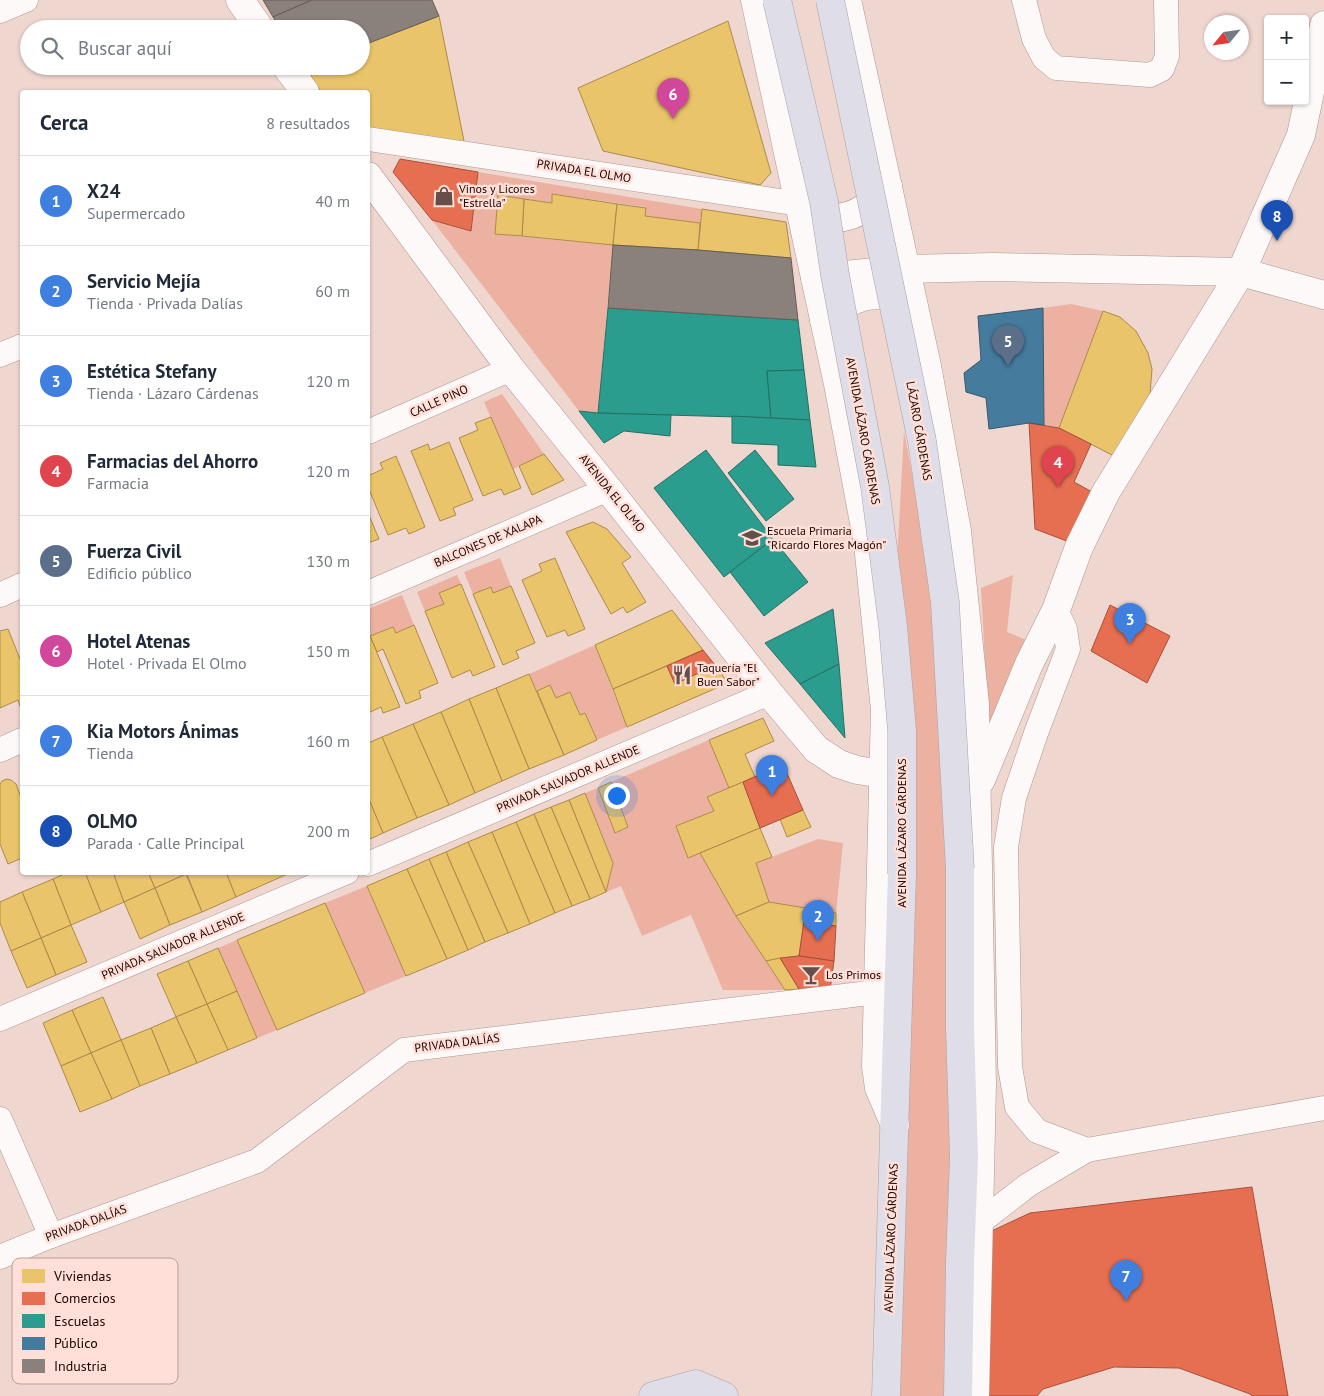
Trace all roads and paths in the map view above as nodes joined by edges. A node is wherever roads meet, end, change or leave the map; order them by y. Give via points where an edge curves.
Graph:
1 (26, 0) edge
2 (240, 0) edge
3 (755, 0) edge
4 (776, 0) edge
5 (830, 0) edge
6 (847, 0) edge
7 (1024, 0) edge
8 (1166, 0) edge
9 (0, 10) edge
10 (254, 20) edge
11 (1324, 25) edge
12 (293, 75) edge
13 (304, 90) edge
14 (370, 139) edge
15 (888, 186) junction
16 (373, 192) edge
17 (800, 204) junction
18 (905, 269) junction
19 (1241, 272) junction
20 (825, 276) junction
21 (1324, 295) edge
22 (914, 311) junction
23 (824, 320) junction
24 (20, 347) edge
25 (0, 355) edge
26 (511, 369) junction
27 (370, 431) edge
28 (608, 488) junction
29 (20, 586) edge
30 (370, 592) edge
31 (0, 595) edge
32 (1056, 610) junction
33 (769, 693) junction
34 (20, 741) edge
35 (0, 750) edge
36 (883, 774) junction
37 (976, 790) junction
38 (370, 863) edge
39 (340, 875) edge
40 (877, 992) junction
41 (0, 1019) edge
42 (1324, 1108) edge
43 (0, 1119) edge
44 (894, 1125) junction
45 (1087, 1150) junction
46 (979, 1223) junction
47 (51, 1236) junction
48 (0, 1257) edge
49 (652, 1396) edge
50 (724, 1396) edge
51 (886, 1396) edge
52 (958, 1396) edge
53 (975, 1396) edge

1 - 9 street
2 - 10 street
3 - 17 street
4 - 20 highway, bridge via 824,202
5 - 52 highway, LÁZARO CÁRDENAS, bridge via 922,441 945,602 960,869 964,1157
6 - 15 street
7 - 8 street via 1034,39 1044,58 1056,68 1150,75 1162,69 1167,56
11 - 19 street via 1301,135
12 - 13 street
14 - 17 street, PRIVADA EL OLMO
15 - 17 street via 877,200 845,218 814,214
15 - 18 street
16 - 26 street, AVENIDA EL OLMO
17 - 20 street
18 - 19 street via 993,266
18 - 20 street
18 - 22 street
19 - 21 street
19 - 32 street via 1106,492 1079,547
20 - 23 street
20 - 44 highway, AVENIDA LÁZARO CÁRDENAS, bridge via 874,487 893,626 902,731 902,874
22 - 23 street via 884,296 865,296 834,311
22 - 37 street via 957,531 975,704
23 - 36 street via 868,544 885,710
24 - 25 street
26 - 27 street, CALLE PINO
26 - 28 street, AVENIDA EL OLMO
28 - 30 street, BALCONES DE XALAPA
28 - 33 street, AVENIDA EL OLMO
29 - 31 street
32 - 37 street via 1029,664
32 - 45 street via 1065,629 1068,649 1014,798 1006,847 1010,1068 1017,1107 1037,1131
33 - 36 street, AVENIDA EL OLMO via 816,749 839,764
33 - 38 street, PRIVADA SALVADOR ALLENDE
34 - 35 street
36 - 40 street
37 - 46 street via 982,1084
39 - 41 street, PRIVADA SALVADOR ALLENDE
40 - 44 street via 876,1066 879,1088
40 - 47 street, PRIVADA DALÍAS via 404,1050 257,1161
42 - 45 street
43 - 47 street
44 - 51 highway, AVENIDA LÁZARO CÁRDENAS
45 - 46 street via 1028,1185
46 - 53 street
47 - 48 street, PRIVADA DALÍAS
49 - 50 highway via 696,1384

